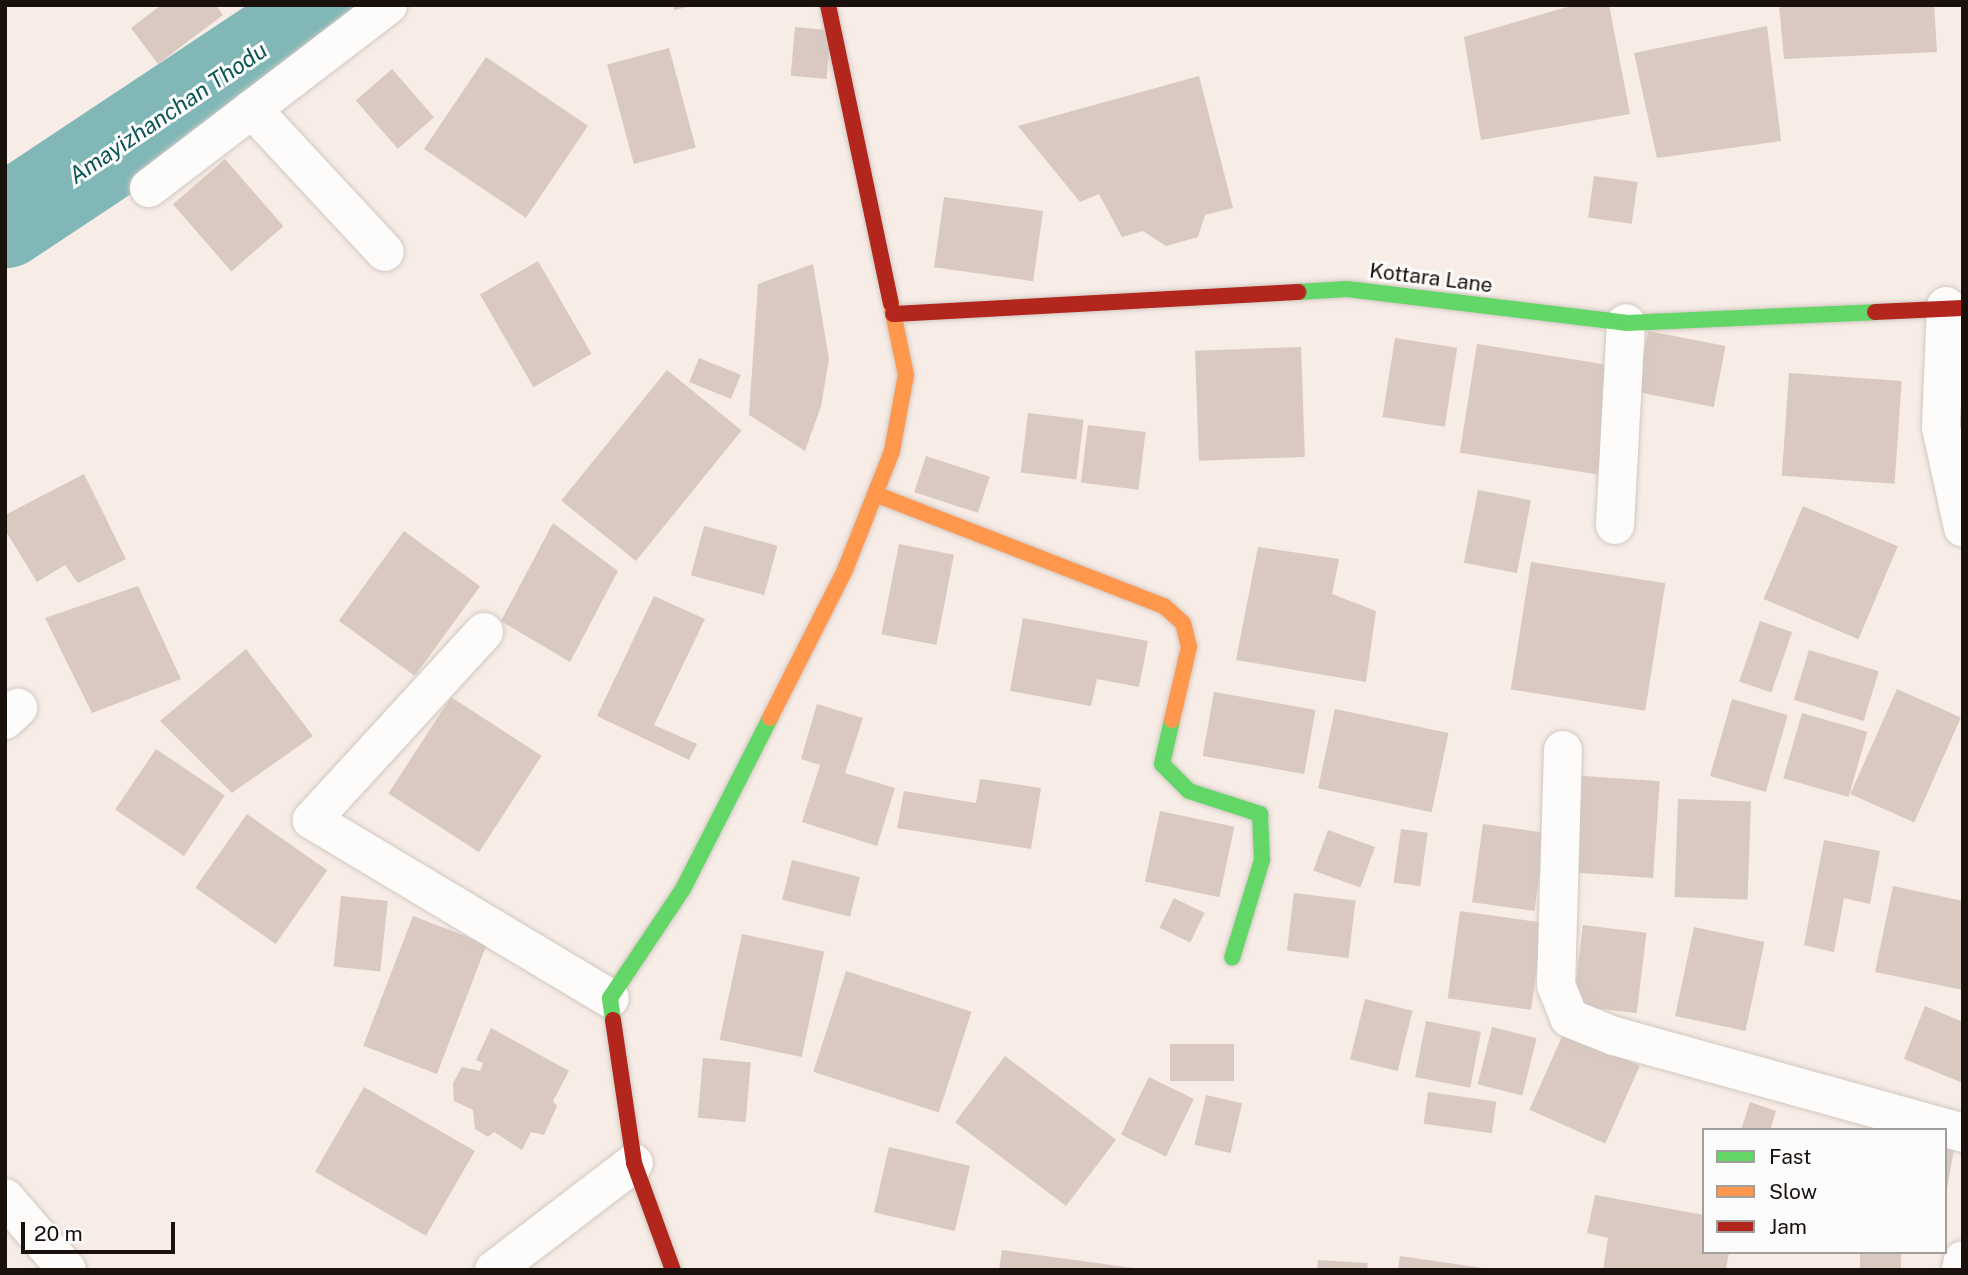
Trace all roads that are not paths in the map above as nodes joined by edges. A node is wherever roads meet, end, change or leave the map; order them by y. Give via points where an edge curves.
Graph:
1 (388, 5) edge
2 (828, 5) edge
3 (252, 109) junction
4 (149, 187) dead end
5 (385, 251) dead end
6 (1954, 307) edge
7 (893, 314) junction
8 (1626, 323) junction
9 (875, 494) junction
10 (1615, 525) dead end
11 (1963, 528) edge
12 (484, 632) dead end
13 (1563, 750) dead end
14 (1232, 958) dead end
15 (610, 998) junction
16 (1945, 1128) edge
17 (634, 1163) junction
18 (5, 1198) edge
19 (1963, 1260) edge
20 (67, 1270) edge
21 (494, 1270) edge
22 (673, 1270) edge
23 (1961, 1270) edge

1 - 3 street
2 - 7 street
3 - 4 street
3 - 5 street
6 - 8 street, Kottara Lane
6 - 11 street via 1941,427
7 - 8 street, Kottara Lane via 1347,289
7 - 9 street via 906,375 892,451
8 - 10 street
9 - 14 street via 1164,606 1182,624 1189,647 1162,764 1189,791 1260,814 1262,860
9 - 15 street via 845,570 683,889
12 - 15 street via 312,820
13 - 16 street via 1556,985 1569,1018 1614,1036
15 - 17 street
17 - 21 street
17 - 22 street
18 - 20 street
19 - 23 street

